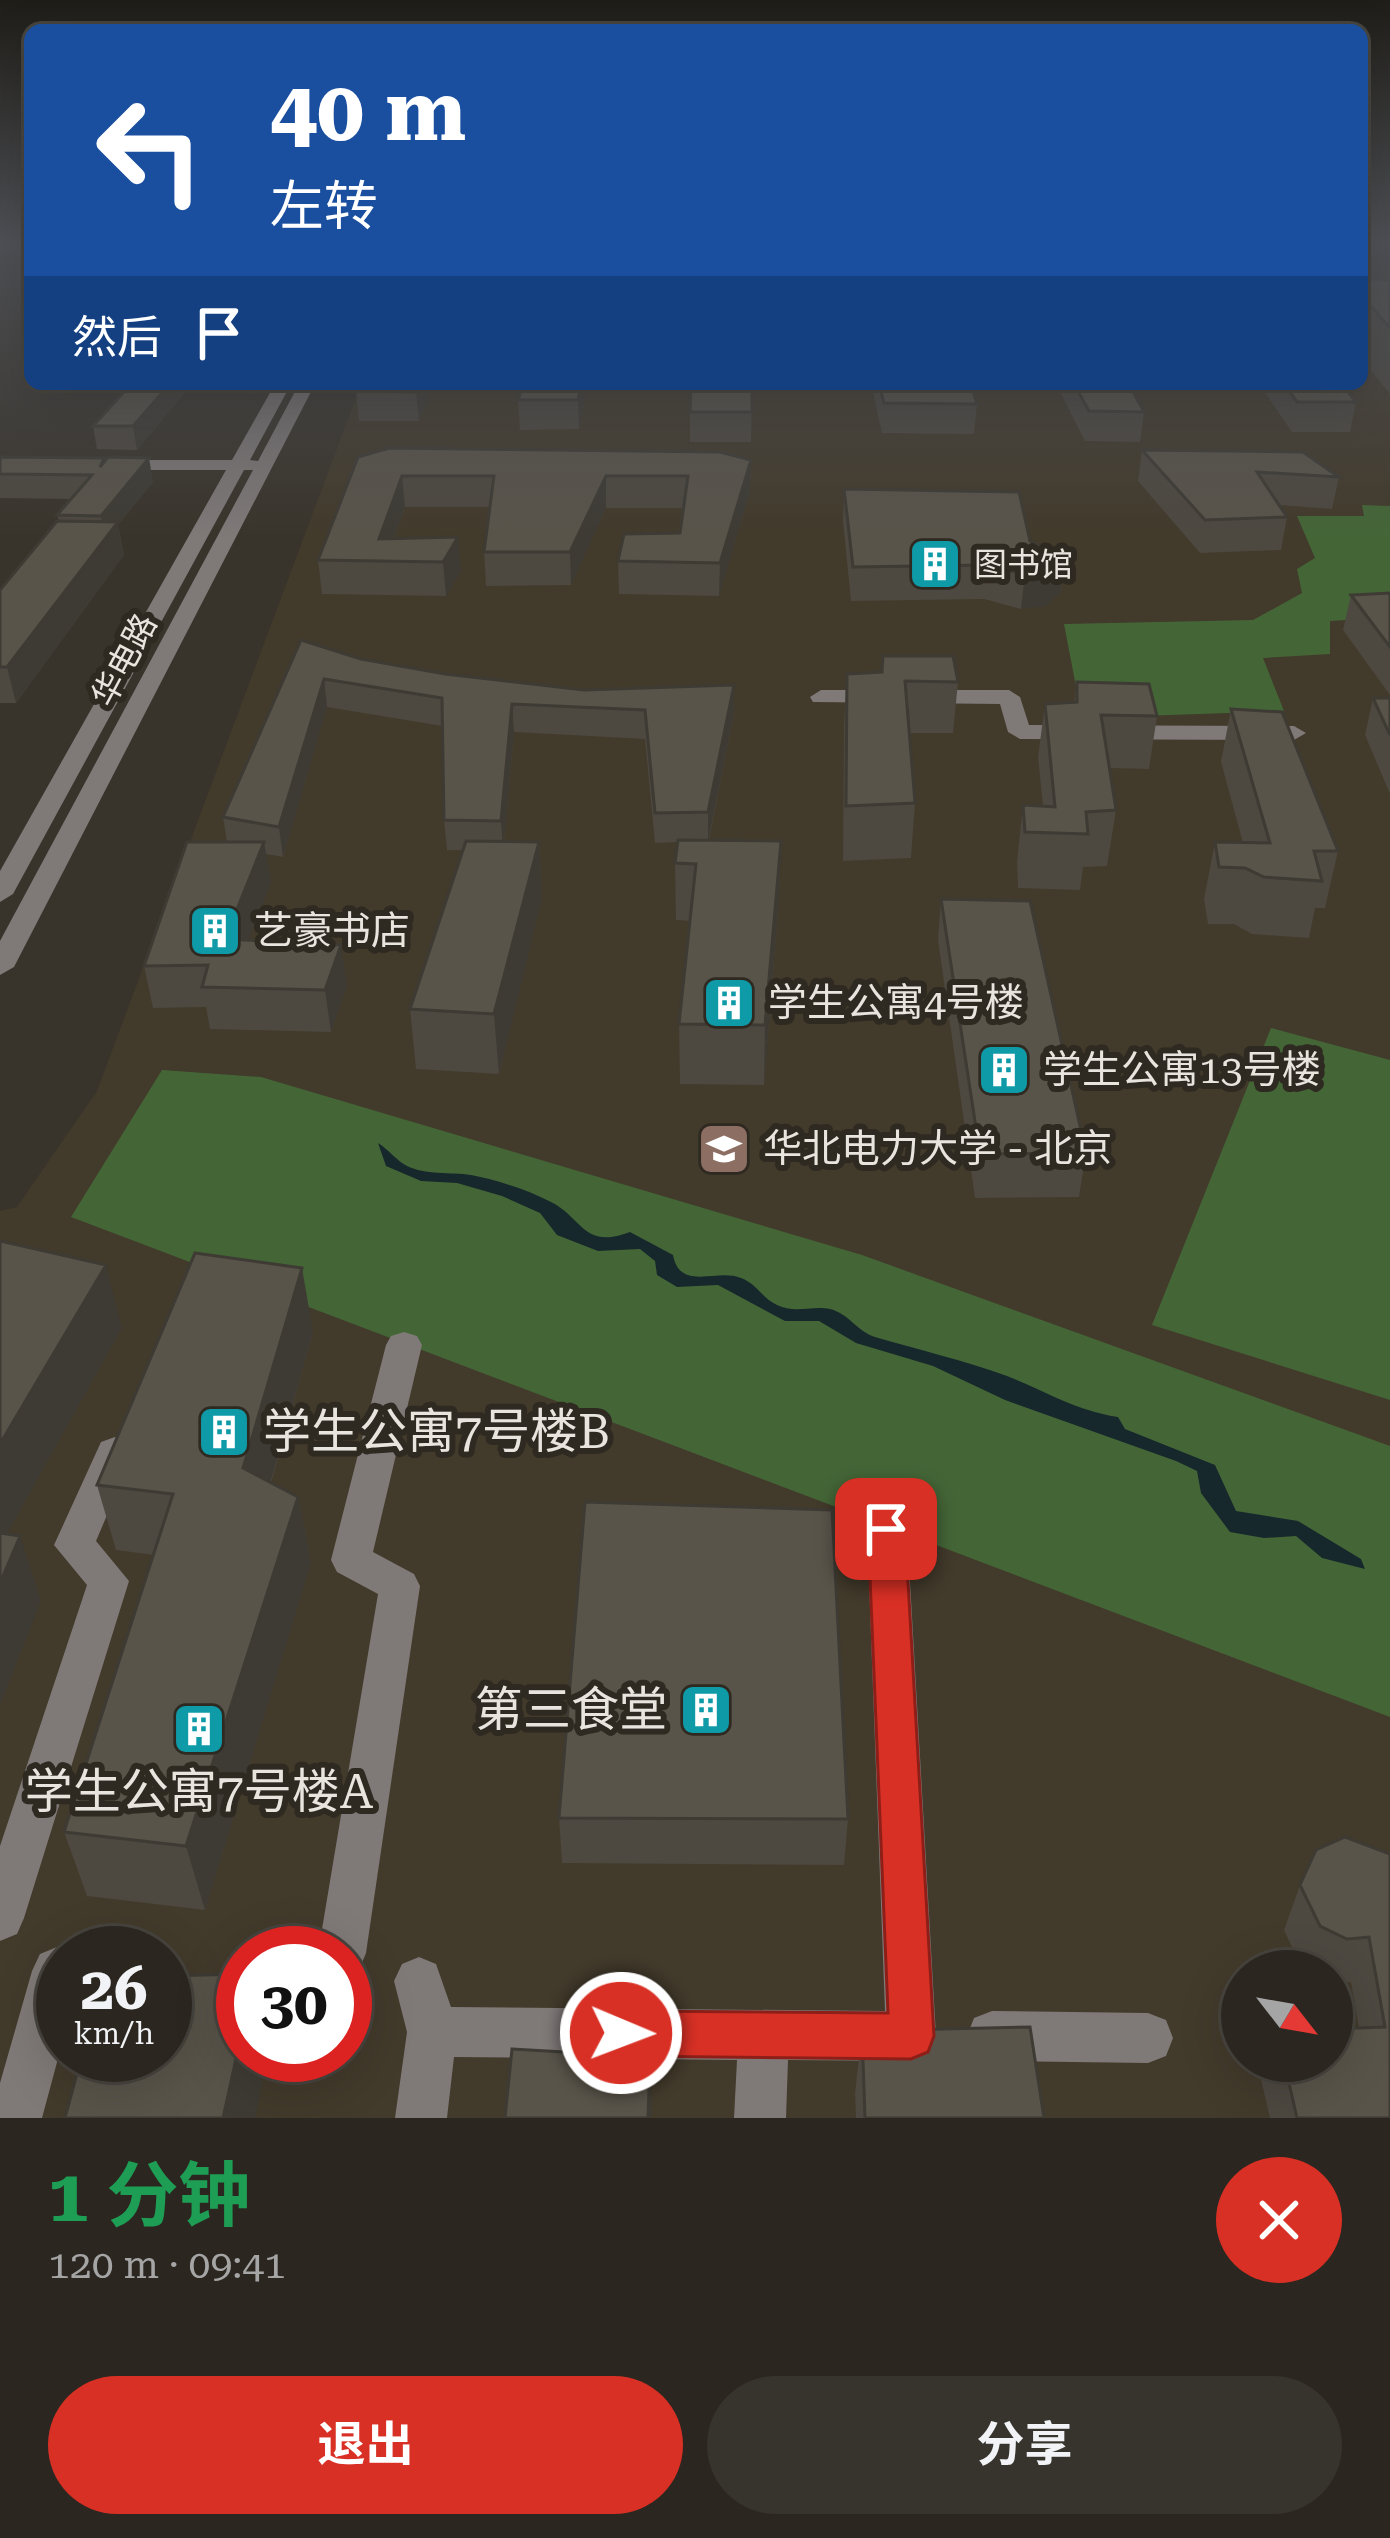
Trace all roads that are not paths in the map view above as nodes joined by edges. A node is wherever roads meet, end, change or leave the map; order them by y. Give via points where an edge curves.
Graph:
1 (280, 390) edge
2 (305, 390) edge
3 (91, 464) edge
4 (238, 465) junction
5 (264, 465) junction
6 (820, 697) dead end
7 (1294, 733) edge
8 (0, 894) edge
9 (0, 967) edge
10 (404, 1345) dead end
11 (131, 1416) edge
12 (886, 1529) dead end
13 (0, 1918) edge
14 (346, 1926) edge
15 (419, 1981) dead end
16 (432, 2032) junction
17 (763, 2035) junction
18 (911, 2036) junction
19 (1148, 2038) dead end
20 (36, 2046) edge
21 (16, 2118) edge
22 (421, 2118) edge
23 (760, 2118) edge

1 - 4 street, 华电路
2 - 5 street, 华电路
3 - 4 street
4 - 5 street
4 - 8 street, 华电路
5 - 9 street, 华电路
6 - 7 street via 1009,697 1020,732
10 - 14 street via 351,1560 400,1586
11 - 13 street via 74,1545 109,1581
12 - 18 street
15 - 16 street
16 - 17 street
16 - 22 street
17 - 18 street
17 - 23 street
18 - 19 street
20 - 21 street

